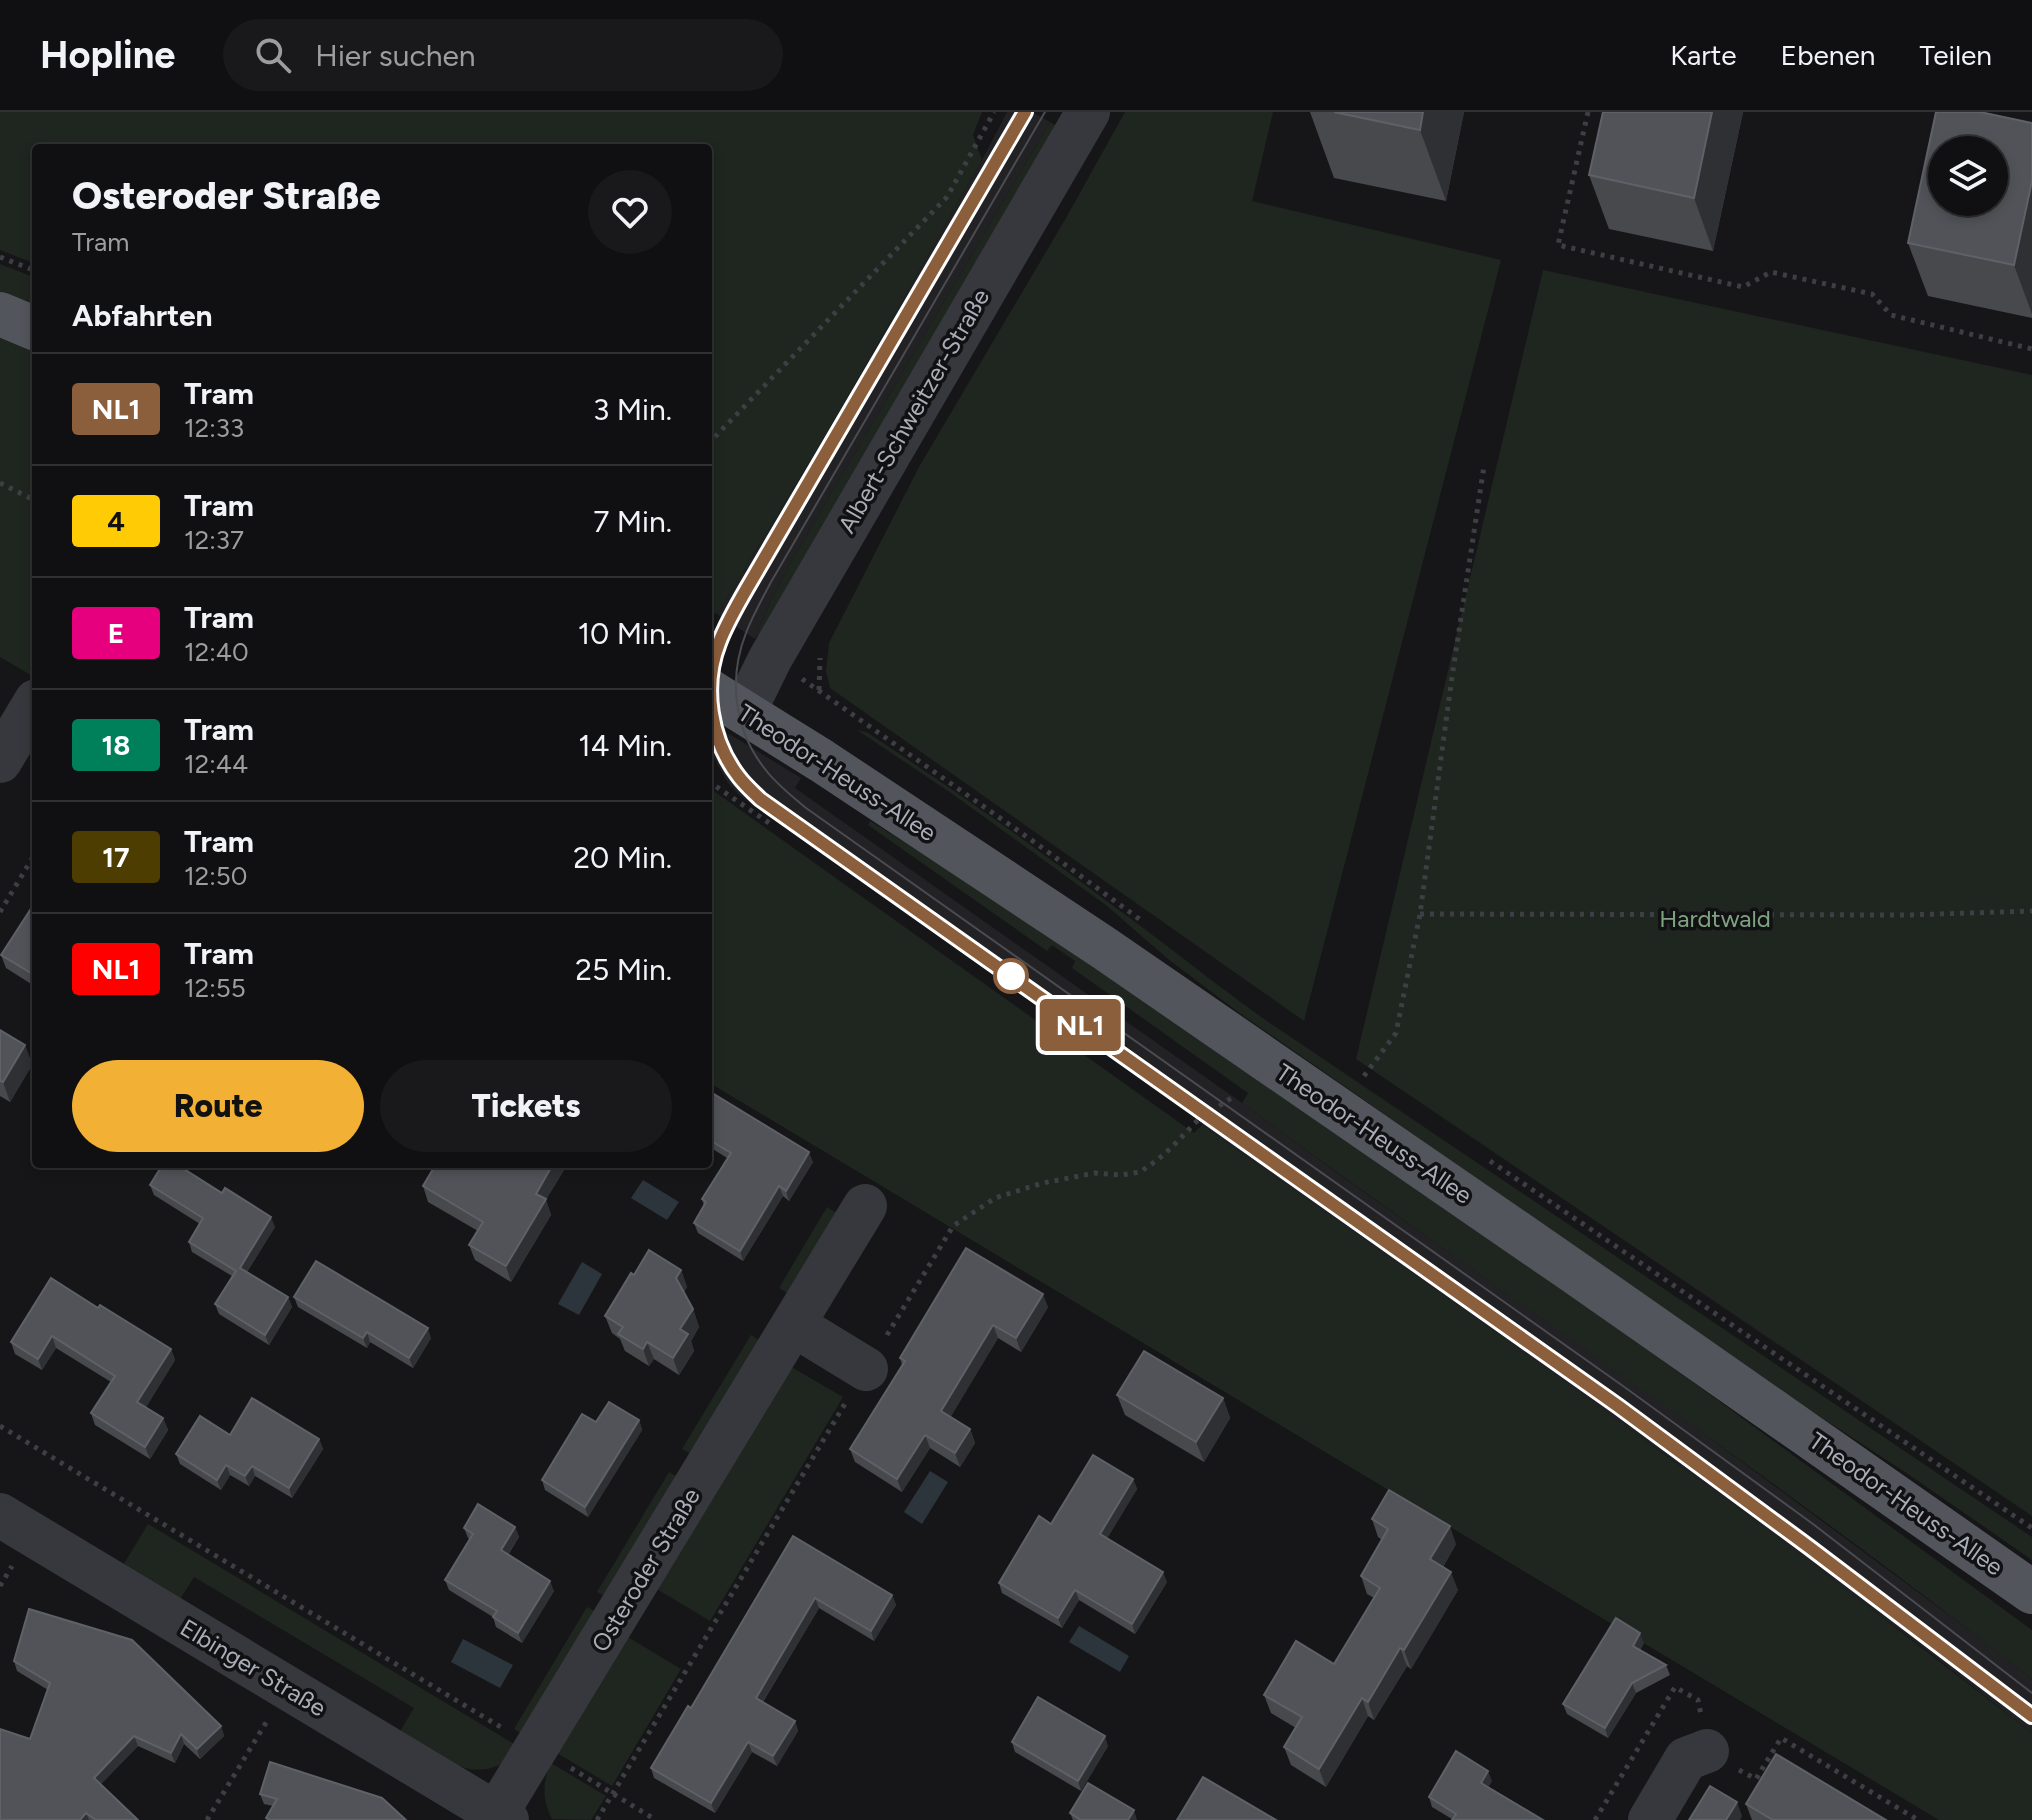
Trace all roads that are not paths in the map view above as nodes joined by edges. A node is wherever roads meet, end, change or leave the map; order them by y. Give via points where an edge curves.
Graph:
1 (1088, 112) edge
2 (0, 314) edge
3 (32, 327) edge
4 (726, 701) edge
5 (32, 708) edge
6 (0, 761) edge
7 (865, 1206) dead end
8 (794, 1325) junction
9 (866, 1369) road end
10 (0, 1515) edge
11 (2032, 1592) edge
12 (1707, 1751) road end
13 (501, 1817) edge
14 (1650, 1820) edge

1 - 4 street, Albert-Schweitzer-Straße via 770,659
2 - 3 main road
4 - 11 main road, Theodor-Heuss-Allee via 1104,948
5 - 6 street
7 - 8 street, Osteroder Straße
8 - 9 street
8 - 13 street, Osteroder Straße via 538,1747
10 - 13 street, Elbinger Straße
12 - 14 street via 1686,1759

